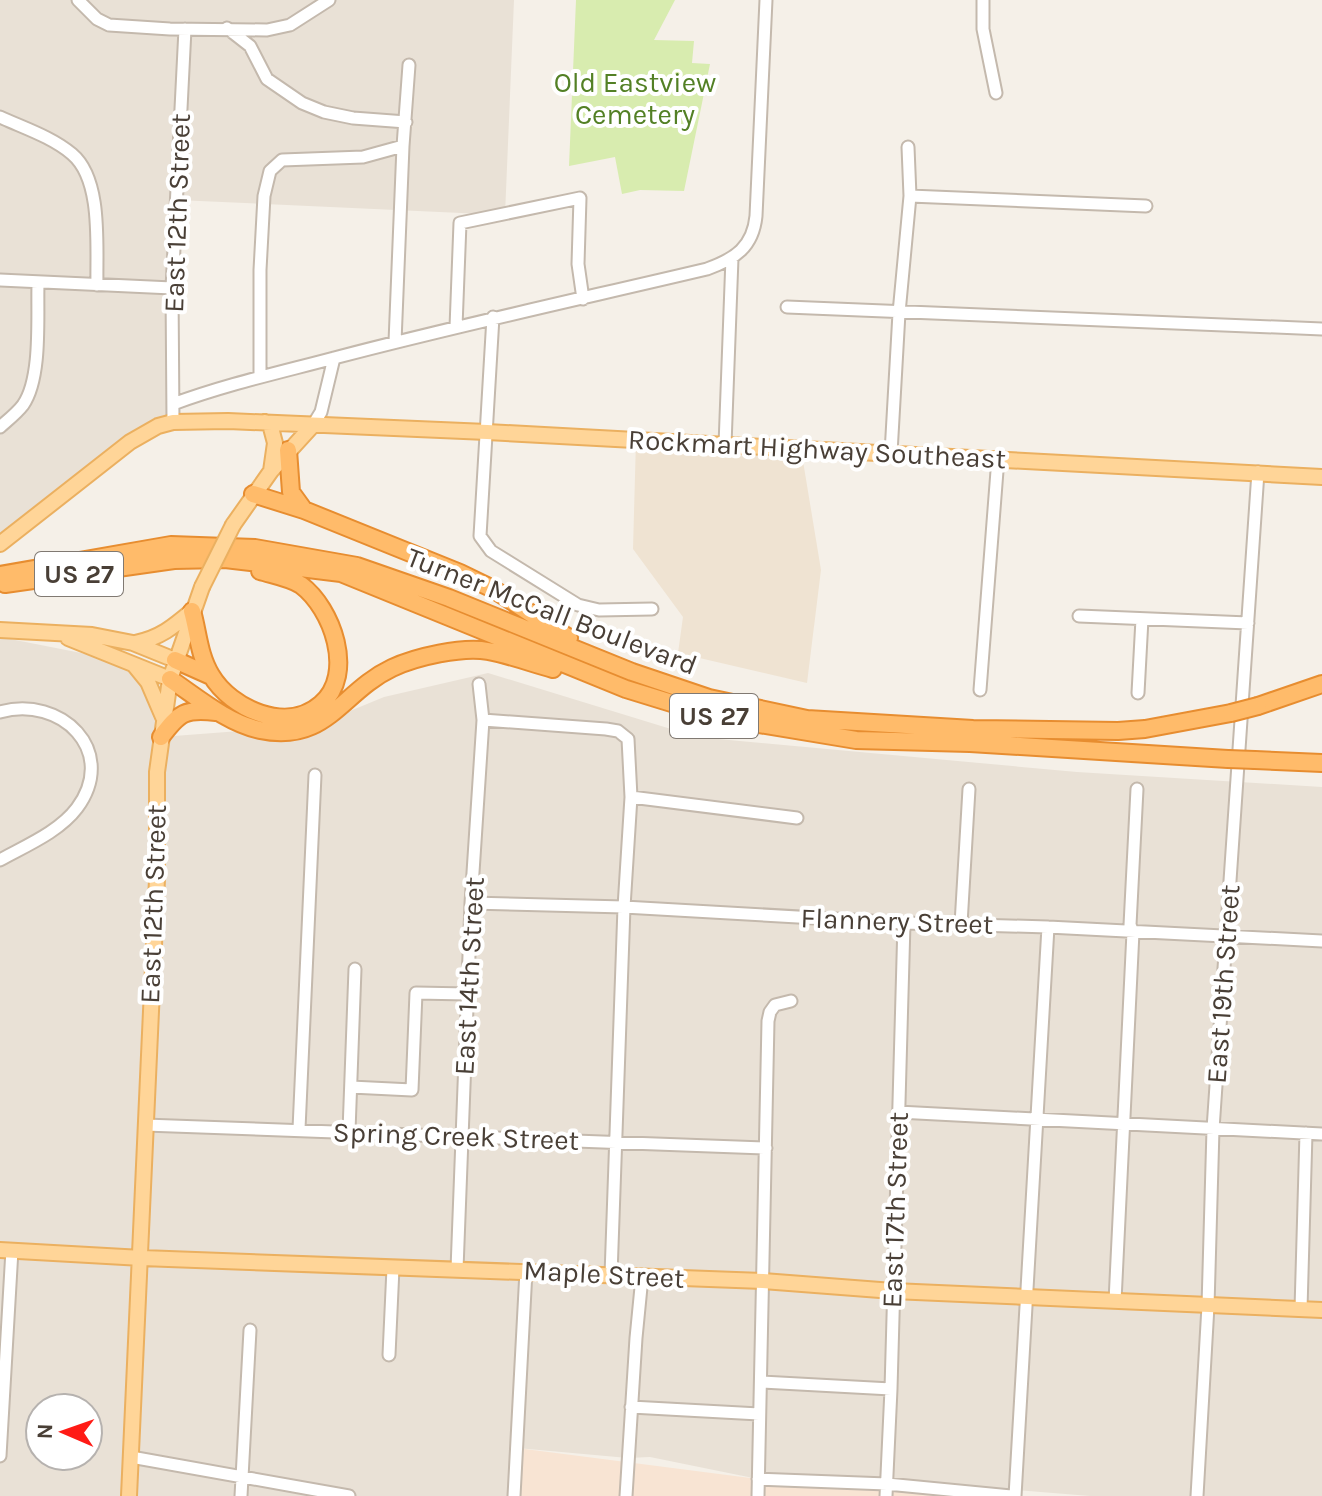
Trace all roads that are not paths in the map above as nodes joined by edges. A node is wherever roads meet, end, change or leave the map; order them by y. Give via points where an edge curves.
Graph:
1 (78, 0) edge
2 (329, 0) edge
3 (766, 0) edge
4 (983, 0) edge
5 (226, 28) junction
6 (185, 29) junction
7 (409, 65) dead end
8 (996, 93) dead end
9 (0, 117) edge
10 (406, 122) junction
11 (403, 146) junction
12 (908, 147) dead end
13 (910, 196) junction
14 (1146, 206) dead end
15 (732, 258) junction
16 (0, 280) edge
17 (38, 284) junction
18 (97, 285) junction
19 (172, 288) junction
20 (583, 299) junction
21 (787, 307) dead end
22 (899, 313) junction
23 (493, 317) junction
24 (456, 327) junction
25 (1322, 329) edge
26 (395, 342) junction
27 (334, 358) junction
28 (260, 376) junction
29 (173, 404) junction
30 (173, 422) junction
31 (265, 422) junction
32 (313, 425) junction
33 (0, 427) edge
34 (487, 432) junction
35 (725, 445) junction
36 (288, 450) junction
37 (891, 453) junction
38 (998, 458) junction
39 (271, 471) junction
40 (1258, 472) junction
41 (1322, 477) edge
42 (253, 494) junction
43 (304, 510) junction
44 (0, 544) edge
45 (225, 559) junction
46 (0, 575) edge
47 (0, 585) edge
48 (652, 609) dead end
49 (192, 611) junction
50 (1079, 616) dead end
51 (1142, 619) junction
52 (1248, 623) junction
53 (0, 630) edge
54 (56, 634) junction
55 (133, 643) junction
56 (597, 657) junction
57 (175, 660) junction
58 (132, 663) junction
59 (211, 676) junction
60 (170, 679) junction
61 (479, 684) dead end
62 (1322, 684) edge
63 (626, 689) junction
64 (980, 690) dead end
65 (1138, 693) dead end
66 (0, 712) edge
67 (222, 713) junction
68 (163, 717) junction
69 (483, 720) junction
70 (161, 737) junction
71 (1322, 763) edge
72 (315, 775) dead end
73 (969, 789) dead end
74 (1137, 789) dead end
75 (631, 797) junction
76 (797, 818) dead end
77 (0, 860) edge
78 (471, 903) junction
79 (624, 907) junction
80 (904, 923) junction
81 (961, 924) junction
82 (1048, 927) junction
83 (1133, 932) junction
84 (1226, 934) junction
85 (1322, 941) edge
86 (355, 969) dead end
87 (468, 994) junction
88 (791, 1001) dead end
89 (351, 1087) junction
90 (898, 1112) junction
91 (1037, 1120) junction
92 (1124, 1124) junction
93 (145, 1125) junction
94 (299, 1129) junction
95 (1213, 1129) junction
96 (349, 1131) junction
97 (1306, 1133) junction
98 (1322, 1134) edge
99 (461, 1136) junction
100 (615, 1142) junction
101 (766, 1148) junction
102 (6, 1250) edge
103 (142, 1258) junction
104 (393, 1268) junction
105 (457, 1269) junction
106 (526, 1271) junction
107 (611, 1275) junction
108 (642, 1277) junction
109 (763, 1281) junction
110 (893, 1291) junction
111 (1026, 1297) junction
112 (1115, 1301) junction
113 (1208, 1306) junction
114 (1301, 1309) junction
115 (1322, 1310) edge
116 (250, 1330) dead end
117 (389, 1355) dead end
118 (761, 1382) junction
119 (891, 1389) junction
120 (631, 1407) junction
121 (759, 1414) junction
122 (0, 1456) edge
123 (131, 1457) junction
124 (243, 1476) junction
125 (758, 1479) junction
126 (886, 1490) edge
127 (129, 1496) edge
128 (241, 1496) edge
129 (349, 1496) edge
130 (514, 1496) edge
131 (626, 1496) edge
132 (758, 1496) edge
133 (1013, 1496) edge
134 (1197, 1496) edge

1 - 6 street via 109,25
2 - 5 street via 280,28
3 - 15 street via 755,230
4 - 8 street via 983,29
5 - 6 street
5 - 10 street via 250,46 267,79 302,103 353,118
6 - 19 street, East 12th Street
7 - 10 street
9 - 18 street via 60,145 82,165 93,189
10 - 11 street
11 - 26 street
11 - 28 street via 363,157 282,160 270,171 260,270
12 - 13 street
13 - 14 street
13 - 22 street
15 - 20 street
15 - 35 street
16 - 17 street
17 - 18 street
17 - 33 street via 30,392
18 - 19 street
19 - 29 street, East 12th Street
20 - 23 street
20 - 24 street via 580,198 460,223
21 - 22 street
22 - 25 street
22 - 37 street
23 - 24 street
23 - 34 street
24 - 26 street
26 - 27 street
27 - 28 street
27 - 32 street, East 12th Street
28 - 29 street
29 - 30 street, East 12th Street
30 - 31 main road, Rockmart Highway Southeast
30 - 44 main road via 130,442
31 - 32 main road, Rockmart Highway Southeast
31 - 39 main road via 275,443
32 - 34 main road, Rockmart Highway Southeast
32 - 36 main road, East 12th Street
34 - 35 main road, Rockmart Highway Southeast
34 - 48 street via 479,531 491,551 589,609
35 - 37 main road, Rockmart Highway Southeast
36 - 39 main road, East 12th Street
36 - 43 highway via 291,492
37 - 38 main road, Rockmart Highway Southeast
38 - 40 main road, Rockmart Highway Southeast
38 - 64 street
39 - 42 main road, East 12th Street
40 - 41 main road, Rockmart Highway Southeast
40 - 52 street, East 19th Street
42 - 43 highway
42 - 49 main road, East 12th Street, bridge
43 - 56 highway via 493,589
45 - 47 highway, Turner McCall Boulevard / US 27 via 174,560
45 - 59 highway via 298,583 313,595 337,642 339,660 321,704 284,717 261,715 233,700
45 - 63 highway, Turner McCall Boulevard / US 27 via 341,573
46 - 56 highway, Turner McCall Boulevard / US 27 via 171,545 255,548 357,566
49 - 55 main road via 166,634
49 - 57 main road, East 12th Street
49 - 59 highway
50 - 51 street
51 - 52 street
51 - 65 street
52 - 84 street, East 19th Street
53 - 54 main road
54 - 55 main road
54 - 58 main road
55 - 57 main road
56 - 62 highway, Turner McCall Boulevard / US 27, bridge via 709,698 807,719 973,729 1145,729 1231,713
57 - 59 highway
57 - 60 main road, East 12th Street
58 - 60 main road
58 - 68 main road via 148,682
60 - 67 highway
60 - 68 main road, East 12th Street
61 - 69 street, East 14th Street
63 - 67 highway via 485,650 434,655 393,667 307,729 258,730
63 - 71 highway, Turner McCall Boulevard / US 27, bridge via 717,717 856,740
66 - 77 street via 25,708 58,717 81,735 90,759 86,794 75,811
67 - 70 highway via 181,714
68 - 70 main road, East 12th Street
69 - 75 street via 618,731 628,739
69 - 78 street, East 14th Street
70 - 93 main road, East 12th Street
72 - 94 street
73 - 81 street
74 - 83 street
75 - 76 street
75 - 79 street
78 - 79 street, Flannery Street
78 - 87 street, East 14th Street
79 - 80 street, Flannery Street
79 - 100 street
80 - 81 street, Flannery Street
80 - 90 street, East 17th Street
81 - 82 street, Flannery Street
82 - 83 street, Flannery Street
82 - 91 street
83 - 84 street, Flannery Street
83 - 92 street
84 - 85 street, Flannery Street
84 - 95 street, East 19th Street
86 - 89 street
87 - 89 street via 416,993 412,1090
87 - 99 street, East 14th Street
88 - 101 street via 770,1012
89 - 96 street
90 - 91 street
90 - 110 street, East 17th Street
91 - 92 street
91 - 111 street
92 - 95 street
92 - 112 street
93 - 94 street, Spring Creek Street
93 - 103 main road, East 12th Street
94 - 96 street, Spring Creek Street
95 - 97 street
95 - 113 street, East 19th Street
96 - 99 street, Spring Creek Street
97 - 98 street
97 - 114 street
99 - 100 street, Spring Creek Street
99 - 105 street, East 14th Street
100 - 101 street, Spring Creek Street
100 - 107 street
101 - 109 street
102 - 103 main road, Maple Street
102 - 122 street
103 - 104 main road, Maple Street
103 - 123 main road, East 12th Street
104 - 105 main road, Maple Street
104 - 117 street
105 - 106 main road, Maple Street
106 - 107 main road, Maple Street
106 - 130 street
107 - 108 main road, Maple Street
108 - 109 main road, Maple Street
108 - 120 street
109 - 110 main road, Maple Street
109 - 118 street
110 - 111 main road, Maple Street
110 - 119 street, East 17th Street
111 - 112 main road, Maple Street
111 - 133 street
112 - 113 main road, Maple Street
113 - 114 main road, Maple Street
113 - 134 street, East 19th Street
114 - 115 main road, Maple Street
116 - 124 street
118 - 119 street
118 - 121 street
119 - 126 street, East 17th Street
120 - 121 street
120 - 131 street
121 - 125 street
123 - 124 street
123 - 127 main road, East 12th Street
124 - 128 street
124 - 129 street
125 - 126 street
125 - 132 street
126 - 133 street

